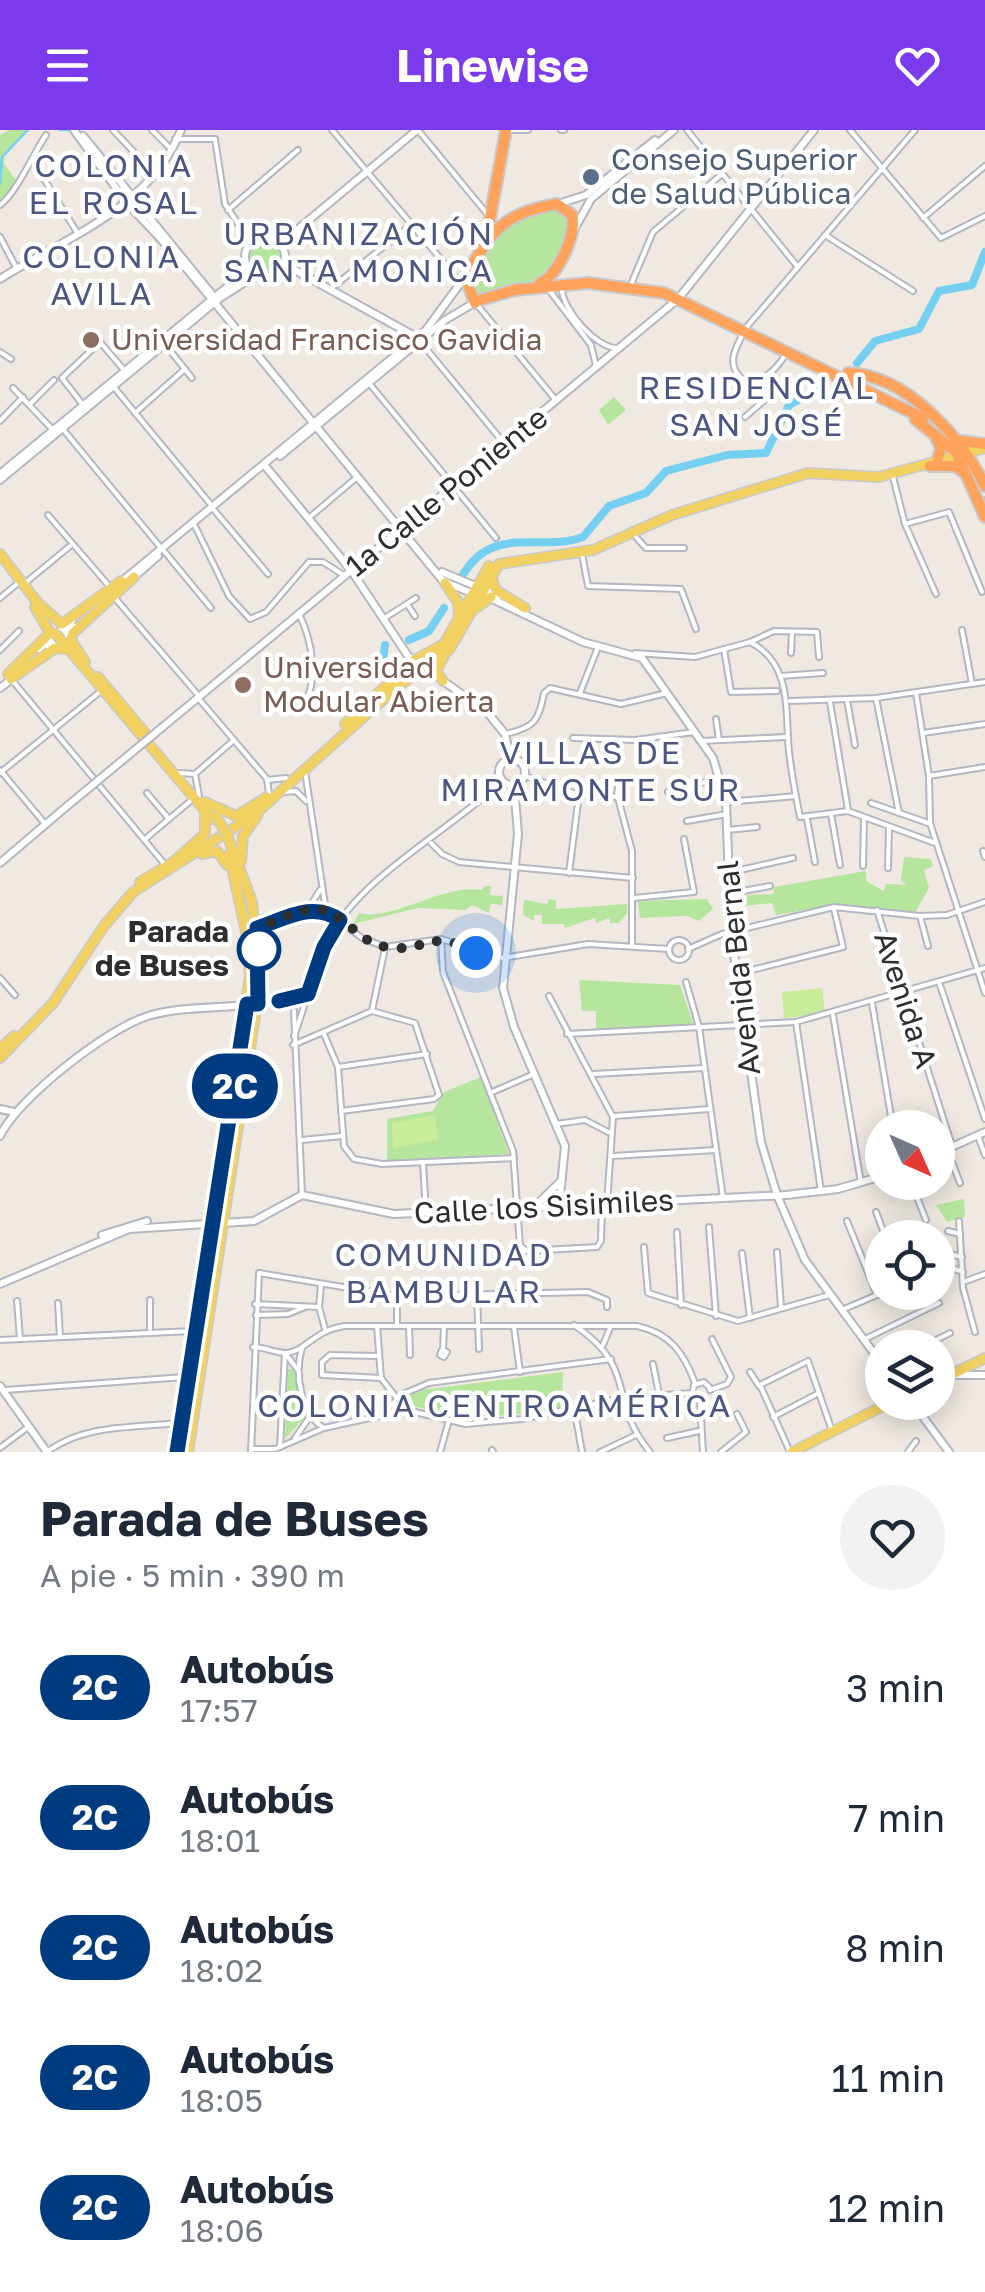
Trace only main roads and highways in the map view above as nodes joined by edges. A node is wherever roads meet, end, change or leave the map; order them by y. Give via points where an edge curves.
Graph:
1 (418, 130) edge
2 (509, 130) edge
3 (671, 130) edge
4 (814, 130) edge
5 (79, 134) edge
6 (177, 134) edge
7 (129, 200) junction
8 (557, 204) junction
9 (525, 210) junction
10 (575, 229) junction
11 (280, 244) junction
12 (484, 245) junction
13 (246, 264) junction
14 (284, 264) junction
15 (553, 272) junction
16 (256, 275) junction
17 (0, 277) edge
18 (463, 280) junction
19 (514, 290) junction
20 (680, 296) junction
21 (214, 300) junction
22 (477, 302) junction
23 (746, 328) junction
24 (419, 339) junction
25 (163, 342) junction
26 (846, 375) junction
27 (112, 385) junction
28 (924, 416) tunnel mouth
29 (316, 424) junction
30 (59, 428) junction
31 (929, 429) junction
32 (956, 437) junction
33 (985, 447) edge
34 (962, 453) junction
35 (934, 462) junction
36 (266, 467) junction
37 (0, 477) edge
38 (978, 480) edge
39 (213, 508) junction
40 (985, 516) edge
41 (403, 528) junction
42 (163, 550) junction
43 (0, 554) edge
44 (0, 563) edge
45 (488, 572) junction
46 (348, 573) junction
47 (134, 577) junction
48 (121, 581) junction
49 (445, 583) junction
50 (21, 584) junction
51 (474, 590) junction
52 (491, 597) junction
53 (37, 605) junction
54 (525, 608) junction
55 (463, 620) junction
56 (553, 625) junction
57 (60, 635) junction
58 (69, 650) junction
59 (449, 650) junction
60 (85, 662) junction
61 (417, 664) junction
62 (5, 681) edge
63 (443, 682) junction
64 (197, 698) junction
65 (138, 728) junction
66 (149, 743) junction
67 (510, 758) junction
68 (514, 785) junction
69 (274, 795) junction
70 (201, 802) junction
71 (63, 810) junction
72 (0, 862) edge
73 (168, 868) junction
74 (240, 882) junction
75 (253, 1004) junction
76 (0, 1048) edge
77 (0, 1058) edge
78 (238, 1068) junction
79 (243, 1098) junction
80 (23, 1105) junction
81 (0, 1110) edge
82 (1, 1131) edge
83 (982, 1134) edge
84 (955, 1145) edge
85 (563, 1177) junction
86 (865, 1182) edge
87 (776, 1195) junction
88 (559, 1206) junction
89 (533, 1208) junction
90 (225, 1222) junction
91 (213, 1223) junction
92 (0, 1282) edge
93 (865, 1343) edge
94 (982, 1360) edge
95 (955, 1373) edge
96 (985, 1373) edge
97 (955, 1375) edge
98 (4, 1391) edge
99 (865, 1414) edge
100 (925, 1420) edge
101 (47, 1452) edge
102 (177, 1452) edge
103 (188, 1452) edge
104 (791, 1452) edge
105 (949, 1452) edge

1 - 11 main road
2 - 9 highway via 500,206 508,214
2 - 12 highway
3 - 8 main road via 586,195
3 - 10 main road via 591,199
4 - 20 main road, 1a Calle Poniente
5 - 7 main road
6 - 7 main road via 155,174
6 - 7 main road via 160,170
7 - 17 main road
7 - 21 main road
8 - 9 highway
8 - 10 highway via 572,216
9 - 12 highway via 499,225
10 - 15 highway
11 - 13 main road via 266,237 251,243
11 - 14 main road
12 - 18 highway
13 - 16 main road
13 - 21 main road
14 - 16 main road via 274,275
14 - 24 main road
15 - 19 highway via 546,282
15 - 20 highway via 556,280 632,282
16 - 21 main road
18 - 22 highway
18 - 24 main road
19 - 20 highway via 631,287
19 - 22 highway
20 - 23 highway
20 - 41 main road, 1a Calle Poniente
21 - 25 main road
21 - 29 main road
22 - 24 main road
23 - 26 highway
23 - 26 highway
24 - 29 main road
24 - 29 main road
25 - 27 main road
25 - 27 main road
26 - 28 highway
26 - 31 highway
26 - 32 highway via 868,377 913,400
27 - 30 main road
27 - 30 main road
29 - 36 main road
29 - 39 main road
29 - 41 main road
29 - 41 main road
30 - 37 main road
31 - 34 highway
31 - 35 highway via 941,442
32 - 33 highway
32 - 34 highway
33 - 34 main road
33 - 38 highway
34 - 35 main road
34 - 38 highway
35 - 38 highway
35 - 45 main road via 893,474 808,473 582,553 510,559
35 - 45 main road via 876,472 813,468 675,510 586,547 506,555
36 - 39 main road
36 - 46 main road
38 - 40 highway
39 - 42 main road
39 - 42 main road
41 - 46 main road, 1a Calle Poniente
41 - 49 main road
41 - 51 main road via 445,576
42 - 47 main road
42 - 48 main road
43 - 50 main road
44 - 50 main road
45 - 51 main road
45 - 51 main road
45 - 54 main road via 496,590
46 - 61 main road
46 - 64 main road, 1a Calle Poniente
47 - 60 main road via 72,634
47 - 62 main road
48 - 53 main road via 62,624
48 - 62 main road
49 - 51 main road
49 - 55 main road
50 - 53 main road
51 - 52 main road, Avenida Bernal
51 - 54 main road, Avenida Bernal
51 - 55 main road
52 - 55 main road
52 - 56 main road, Avenida Bernal
53 - 57 main road
53 - 62 main road via 50,634
54 - 56 main road, Avenida Bernal
55 - 59 main road
55 - 61 main road
56 - 87 main road, Avenida Bernal via 650,665 720,778 736,974 761,1142
57 - 58 main road
57 - 60 main road
58 - 62 main road via 55,648
58 - 65 main road
59 - 61 main road
59 - 63 main road via 436,671
60 - 65 main road
61 - 63 main road
61 - 69 main road
61 - 69 main road
63 - 67 main road via 487,712 505,734
64 - 66 main road, 1a Calle Poniente
64 - 71 main road, 1a Calle Poniente, bridge
65 - 66 main road
65 - 66 main road
66 - 70 main road
66 - 70 main road
66 - 71 main road, 1a Calle Poniente
67 - 68 main road via 523,765 524,776
67 - 68 main road via 499,767 502,781
68 - 85 main road via 518,817 503,958 506,1004 566,1149
69 - 70 main road via 236,816
69 - 73 main road
69 - 74 main road via 244,833
70 - 73 main road via 205,834
70 - 74 main road, bridge via 224,837
71 - 72 main road, 1a Calle Poniente
73 - 74 main road via 214,850
73 - 76 main road via 118,900 50,1000
73 - 77 main road via 120,905 53,1003
74 - 75 main road
74 - 75 main road via 257,928
75 - 78 main road
75 - 79 main road
75 - 80 main road via 156,1014 128,1024
78 - 79 main road
78 - 91 main road
79 - 90 main road
80 - 81 main road via 12,1113
80 - 82 main road
83 - 84 main road
85 - 88 main road
85 - 89 main road
86 - 87 main road, Calle los Sisimiles
87 - 88 main road, Calle los Sisimiles
87 - 93 main road, Avenida Bernal via 804,1260
88 - 89 main road, Calle los Sisimiles
89 - 90 main road, Calle los Sisimiles via 373,1213 302,1195 254,1221
90 - 91 main road
90 - 103 main road
91 - 92 main road via 128,1224
91 - 102 main road
94 - 95 main road
94 - 96 main road
96 - 97 main road
98 - 101 main road
99 - 104 main road
100 - 105 main road

